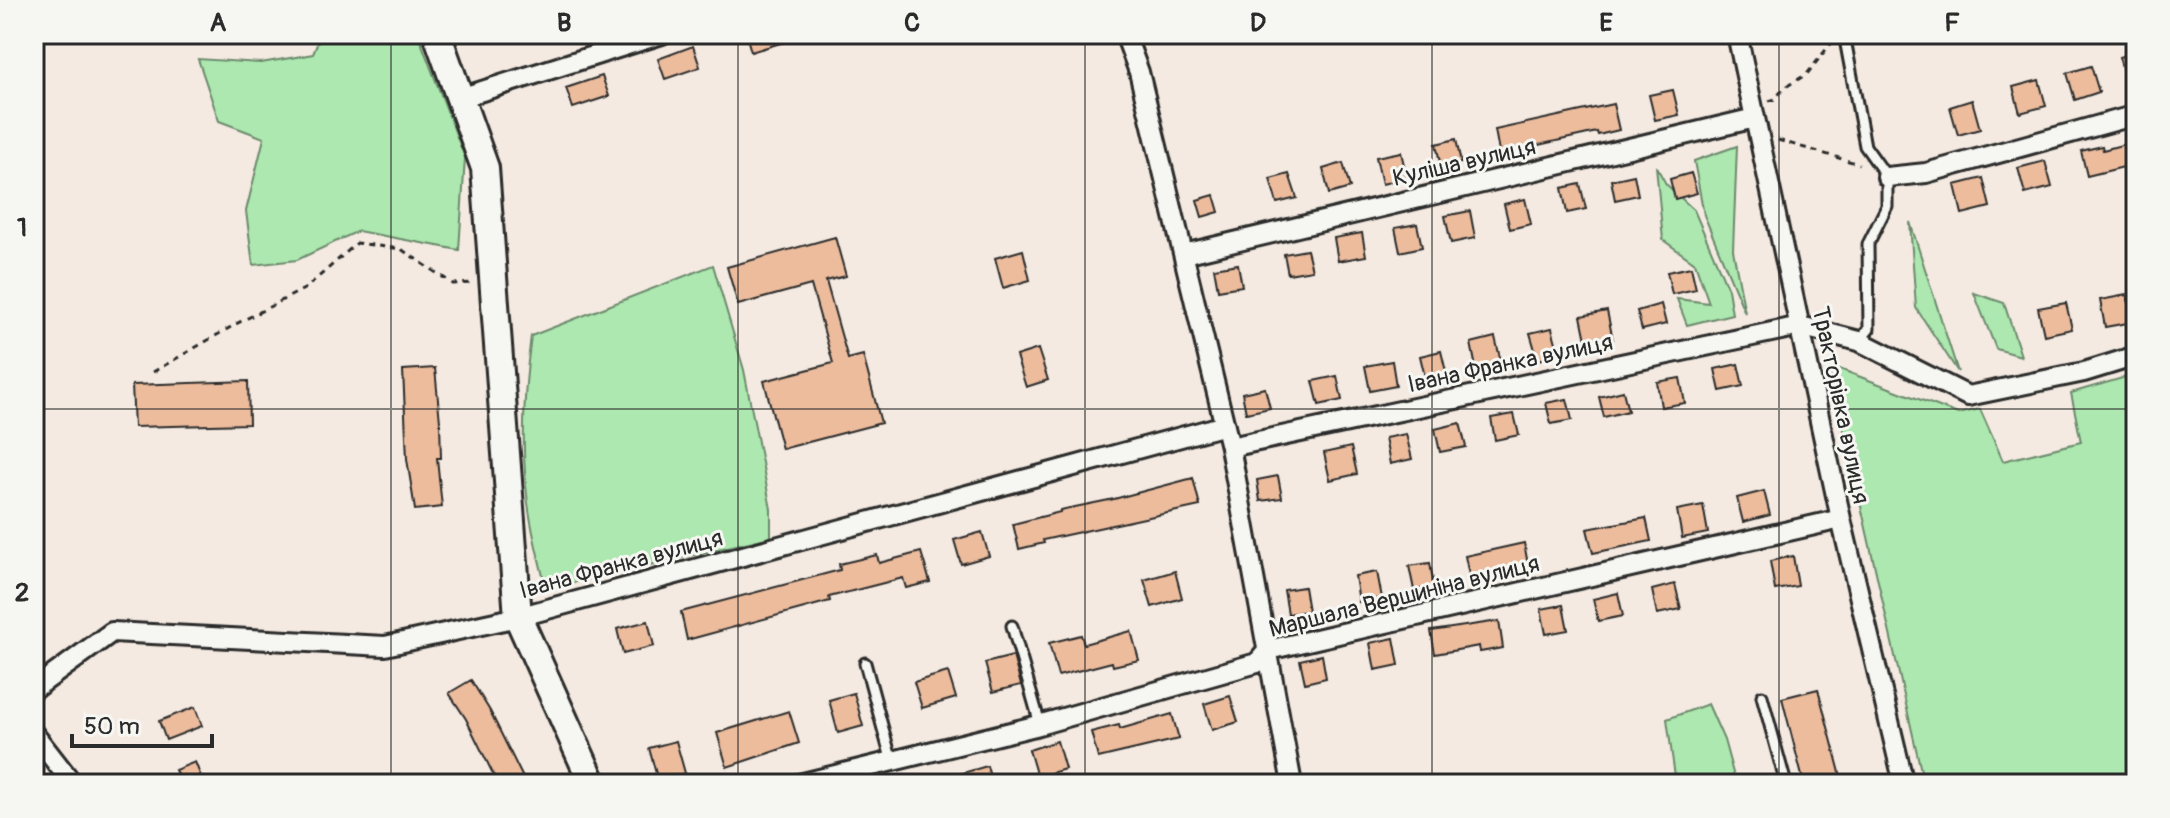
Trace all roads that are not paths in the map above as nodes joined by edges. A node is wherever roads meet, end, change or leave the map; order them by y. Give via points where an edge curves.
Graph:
1 (437, 34) edge
2 (662, 34) edge
3 (1125, 34) edge
4 (1737, 34) edge
5 (1843, 34) edge
6 (460, 98) junction
7 (2136, 115) edge
8 (1755, 119) junction
9 (1887, 177) junction
10 (1184, 254) junction
11 (1800, 326) junction
12 (1859, 341) junction
13 (2136, 356) edge
14 (1225, 425) junction
15 (1230, 447) junction
16 (1841, 519) junction
17 (518, 617) junction
18 (1012, 626) dead end
19 (1268, 650) junction
20 (865, 663) dead end
21 (34, 689) edge
22 (1762, 696) dead end
23 (1040, 724) junction
24 (34, 734) edge
25 (892, 762) junction
26 (73, 784) edge
27 (593, 784) edge
28 (799, 784) edge
29 (1292, 784) edge
30 (1786, 784) edge
31 (1904, 784) edge

1 - 6 main road
2 - 6 street
3 - 10 street
4 - 8 street, Тракторівка вулиця
5 - 9 lane via 1865,146
6 - 17 main road via 485,168
7 - 9 street via 1926,173
8 - 10 street, Куліша вулиця
8 - 11 street, Тракторівка вулиця
9 - 12 lane via 1887,206 1868,244 1869,329
10 - 14 street
11 - 12 street
11 - 15 street, Івана Франка вулиця
11 - 16 street, Тракторівка вулиця
12 - 13 street via 1968,396
14 - 15 street
14 - 17 street, Івана Франка вулиця
15 - 19 street
16 - 19 street, Маршала Вершиніна вулиця
16 - 31 street, Тракторівка вулиця
17 - 21 street, Івана Франка вулиця via 385,646 112,632
17 - 27 main road
18 - 23 lane
19 - 23 street, Маршала Вершиніна вулиця via 1257,663
19 - 29 street
20 - 25 lane
22 - 30 lane
23 - 25 street, Маршала Вершиніна вулиця
24 - 26 street
25 - 28 street, Маршала Вершиніна вулиця

